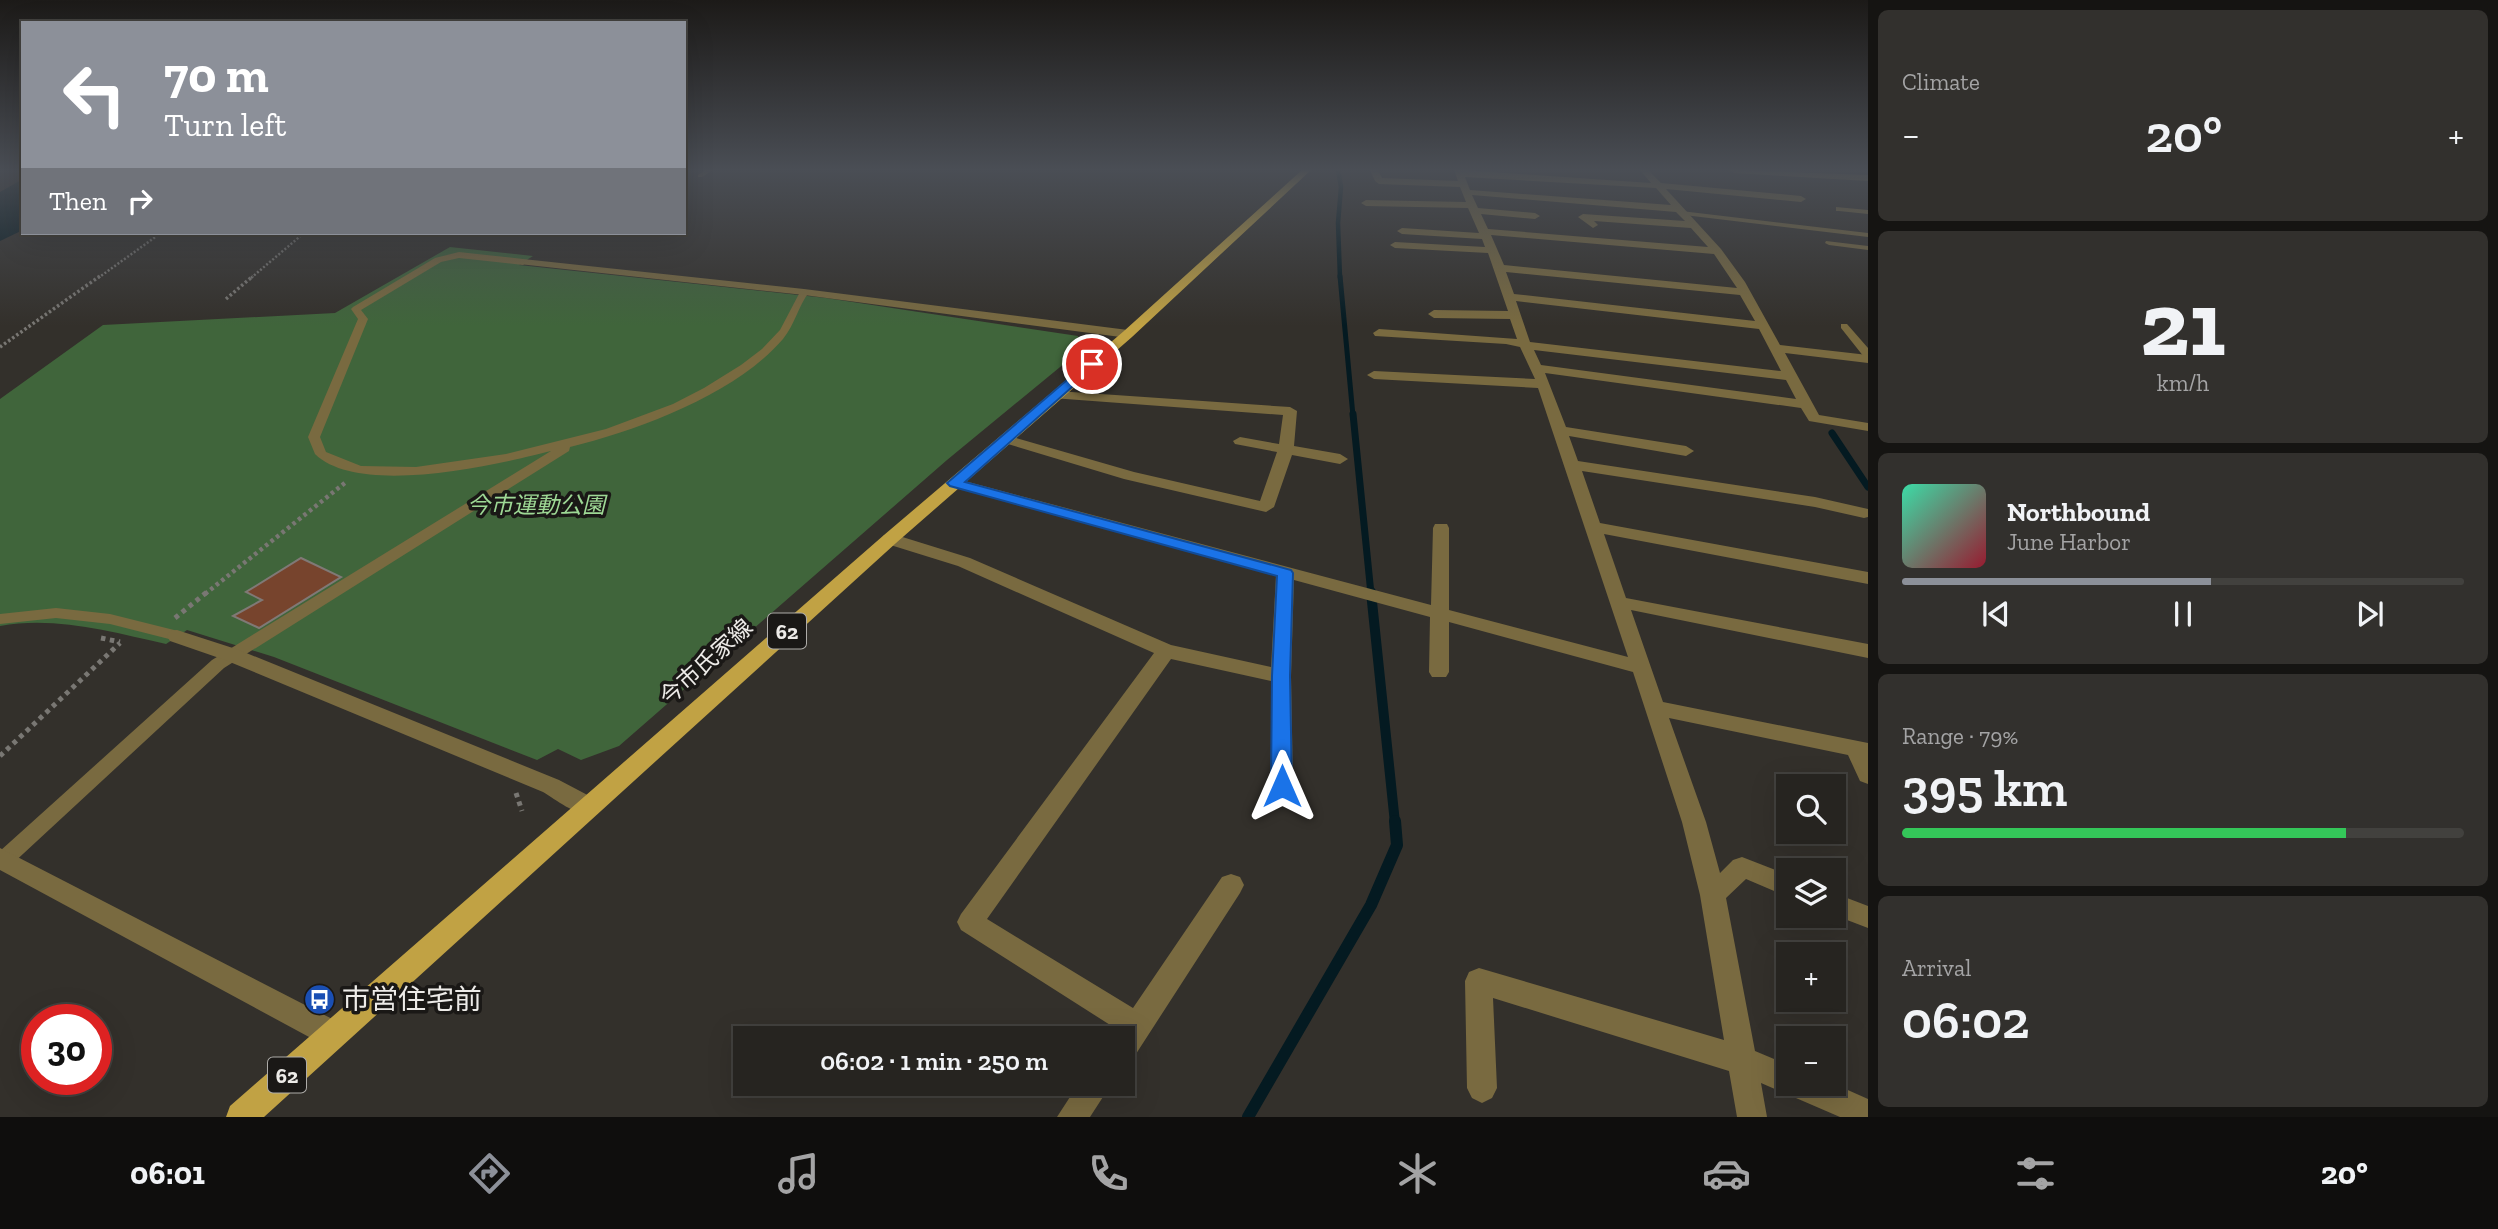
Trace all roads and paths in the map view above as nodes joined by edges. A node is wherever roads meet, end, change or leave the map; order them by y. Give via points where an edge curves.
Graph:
1 (1250, 222) edge
2 (1481, 222) edge
3 (1590, 222) edge
4 (1659, 222) edge
5 (1692, 222) edge
6 (1768, 222) edge
7 (1593, 225) dead end
8 (1695, 225) junction
9 (1402, 231) dead end
10 (158, 235) edge
11 (302, 235) edge
12 (1868, 235) edge
13 (1488, 239) junction
14 (1829, 243) dead end
15 (1395, 245) dead end
16 (1868, 248) edge
17 (1717, 251) junction
18 (523, 262) joint
19 (1500, 268) junction
20 (804, 292) junction
21 (1745, 292) junction
22 (1509, 297) junction
23 (226, 299) dead end
24 (1434, 314) dead end
25 (1515, 314) junction
26 (1764, 326) junction
27 (1844, 326) dead end
28 (1379, 333) dead end
29 (1128, 334) junction
30 (1525, 345) junction
31 (0, 347) edge
32 (1775, 348) junction
33 (1868, 357) edge
34 (1536, 368) junction
35 (1374, 375) dead end
36 (1790, 376) junction
37 (1544, 384) junction
38 (1057, 395) junction
39 (1805, 404) junction
40 (1868, 427) edge
41 (1559, 430) junction
42 (1006, 439) junction
43 (1240, 441) dead end
44 (572, 443) junction
45 (1286, 449) junction
46 (1686, 451) dead end
47 (1340, 459) dead end
48 (1571, 465) junction
49 (361, 470) junction
50 (955, 483) junction
51 (1864, 513) dead end
52 (1593, 527) junction
53 (1441, 528) dead end
54 (890, 538) junction
55 (1285, 573) junction
56 (1868, 578) edge
57 (1619, 602) junction
58 (1439, 612) junction
59 (0, 619) edge
60 (173, 629) junction
61 (99, 638) dead end
62 (1166, 650) junction
63 (1868, 652) edge
64 (232, 655) junction
65 (1642, 668) junction
66 (1439, 672) dead end
67 (1281, 676) junction
68 (1656, 708) junction
69 (1862, 749) edge
70 (0, 757) edge
71 (1868, 775) edge
72 (1282, 786) dead end
73 (589, 807) junction
74 (2, 859) edge
75 (1776, 881) edge
76 (1231, 885) dead end
77 (1713, 895) junction
78 (1846, 909) edge
79 (1868, 917) edge
80 (1116, 1026) edge
81 (1135, 1031) edge
82 (332, 1034) junction
83 (1742, 1060) junction
84 (1776, 1075) edge
85 (1482, 1088) dead end
86 (1087, 1096) edge
87 (1826, 1096) edge
88 (1868, 1114) edge
89 (242, 1117) edge
90 (1072, 1117) edge
91 (1752, 1117) edge

1 - 29 main road, 今市氏家線 / 62
2 - 13 street
3 - 7 street
4 - 8 street
5 - 8 street
6 - 12 lane
8 - 17 street
9 - 13 street
10 - 31 path
11 - 23 path
13 - 15 street
13 - 17 street
13 - 19 street
14 - 16 lane
17 - 21 street
18 - 20 street
18 - 49 lane via 451,256 356,309 363,319 314,437 321,454
19 - 21 street
19 - 22 street
20 - 29 street
20 - 44 lane via 796,300 789,323 738,372 663,411
21 - 26 street
22 - 25 street
22 - 26 street
24 - 25 street
25 - 30 street
26 - 32 street
27 - 33 lane
28 - 30 street via 1507,340
29 - 38 main road, 今市氏家線 / 62
30 - 34 street
30 - 36 street
32 - 33 street
32 - 36 street
34 - 37 street
34 - 39 street
35 - 37 street
36 - 39 street
37 - 41 street
38 - 42 main road, 今市氏家線 / 62
38 - 45 street via 1290,411
39 - 40 street via 1814,418
41 - 46 street
41 - 48 street
42 - 45 street via 1130,476 1266,507
42 - 50 main road, 今市氏家線 / 62
43 - 45 street
44 - 49 lane via 428,470
44 - 64 lane
45 - 47 street
48 - 51 street
48 - 52 street
49 - 60 path
50 - 54 main road, 今市氏家線 / 62
50 - 55 street
52 - 56 street
52 - 57 street
53 - 58 street
54 - 62 street via 964,562
54 - 73 main road, 今市氏家線 / 62
55 - 58 street
55 - 67 street
57 - 63 street
57 - 65 street
58 - 65 street
58 - 66 street
59 - 60 lane via 56,613
60 - 64 street
61 - 70 path via 123,643
62 - 67 street
62 - 80 street via 970,922
64 - 73 street via 551,786
64 - 74 lane via 164,710
65 - 68 street
67 - 72 street
68 - 69 street
68 - 77 street
69 - 71 street
73 - 82 main road, 今市氏家線 / 62
74 - 82 street
75 - 77 street via 1742,867
76 - 81 street
77 - 83 street
78 - 79 street
82 - 89 main road, 今市氏家線 / 62
83 - 84 street
83 - 85 street via 1479,981
83 - 91 street
86 - 90 street
87 - 88 street

